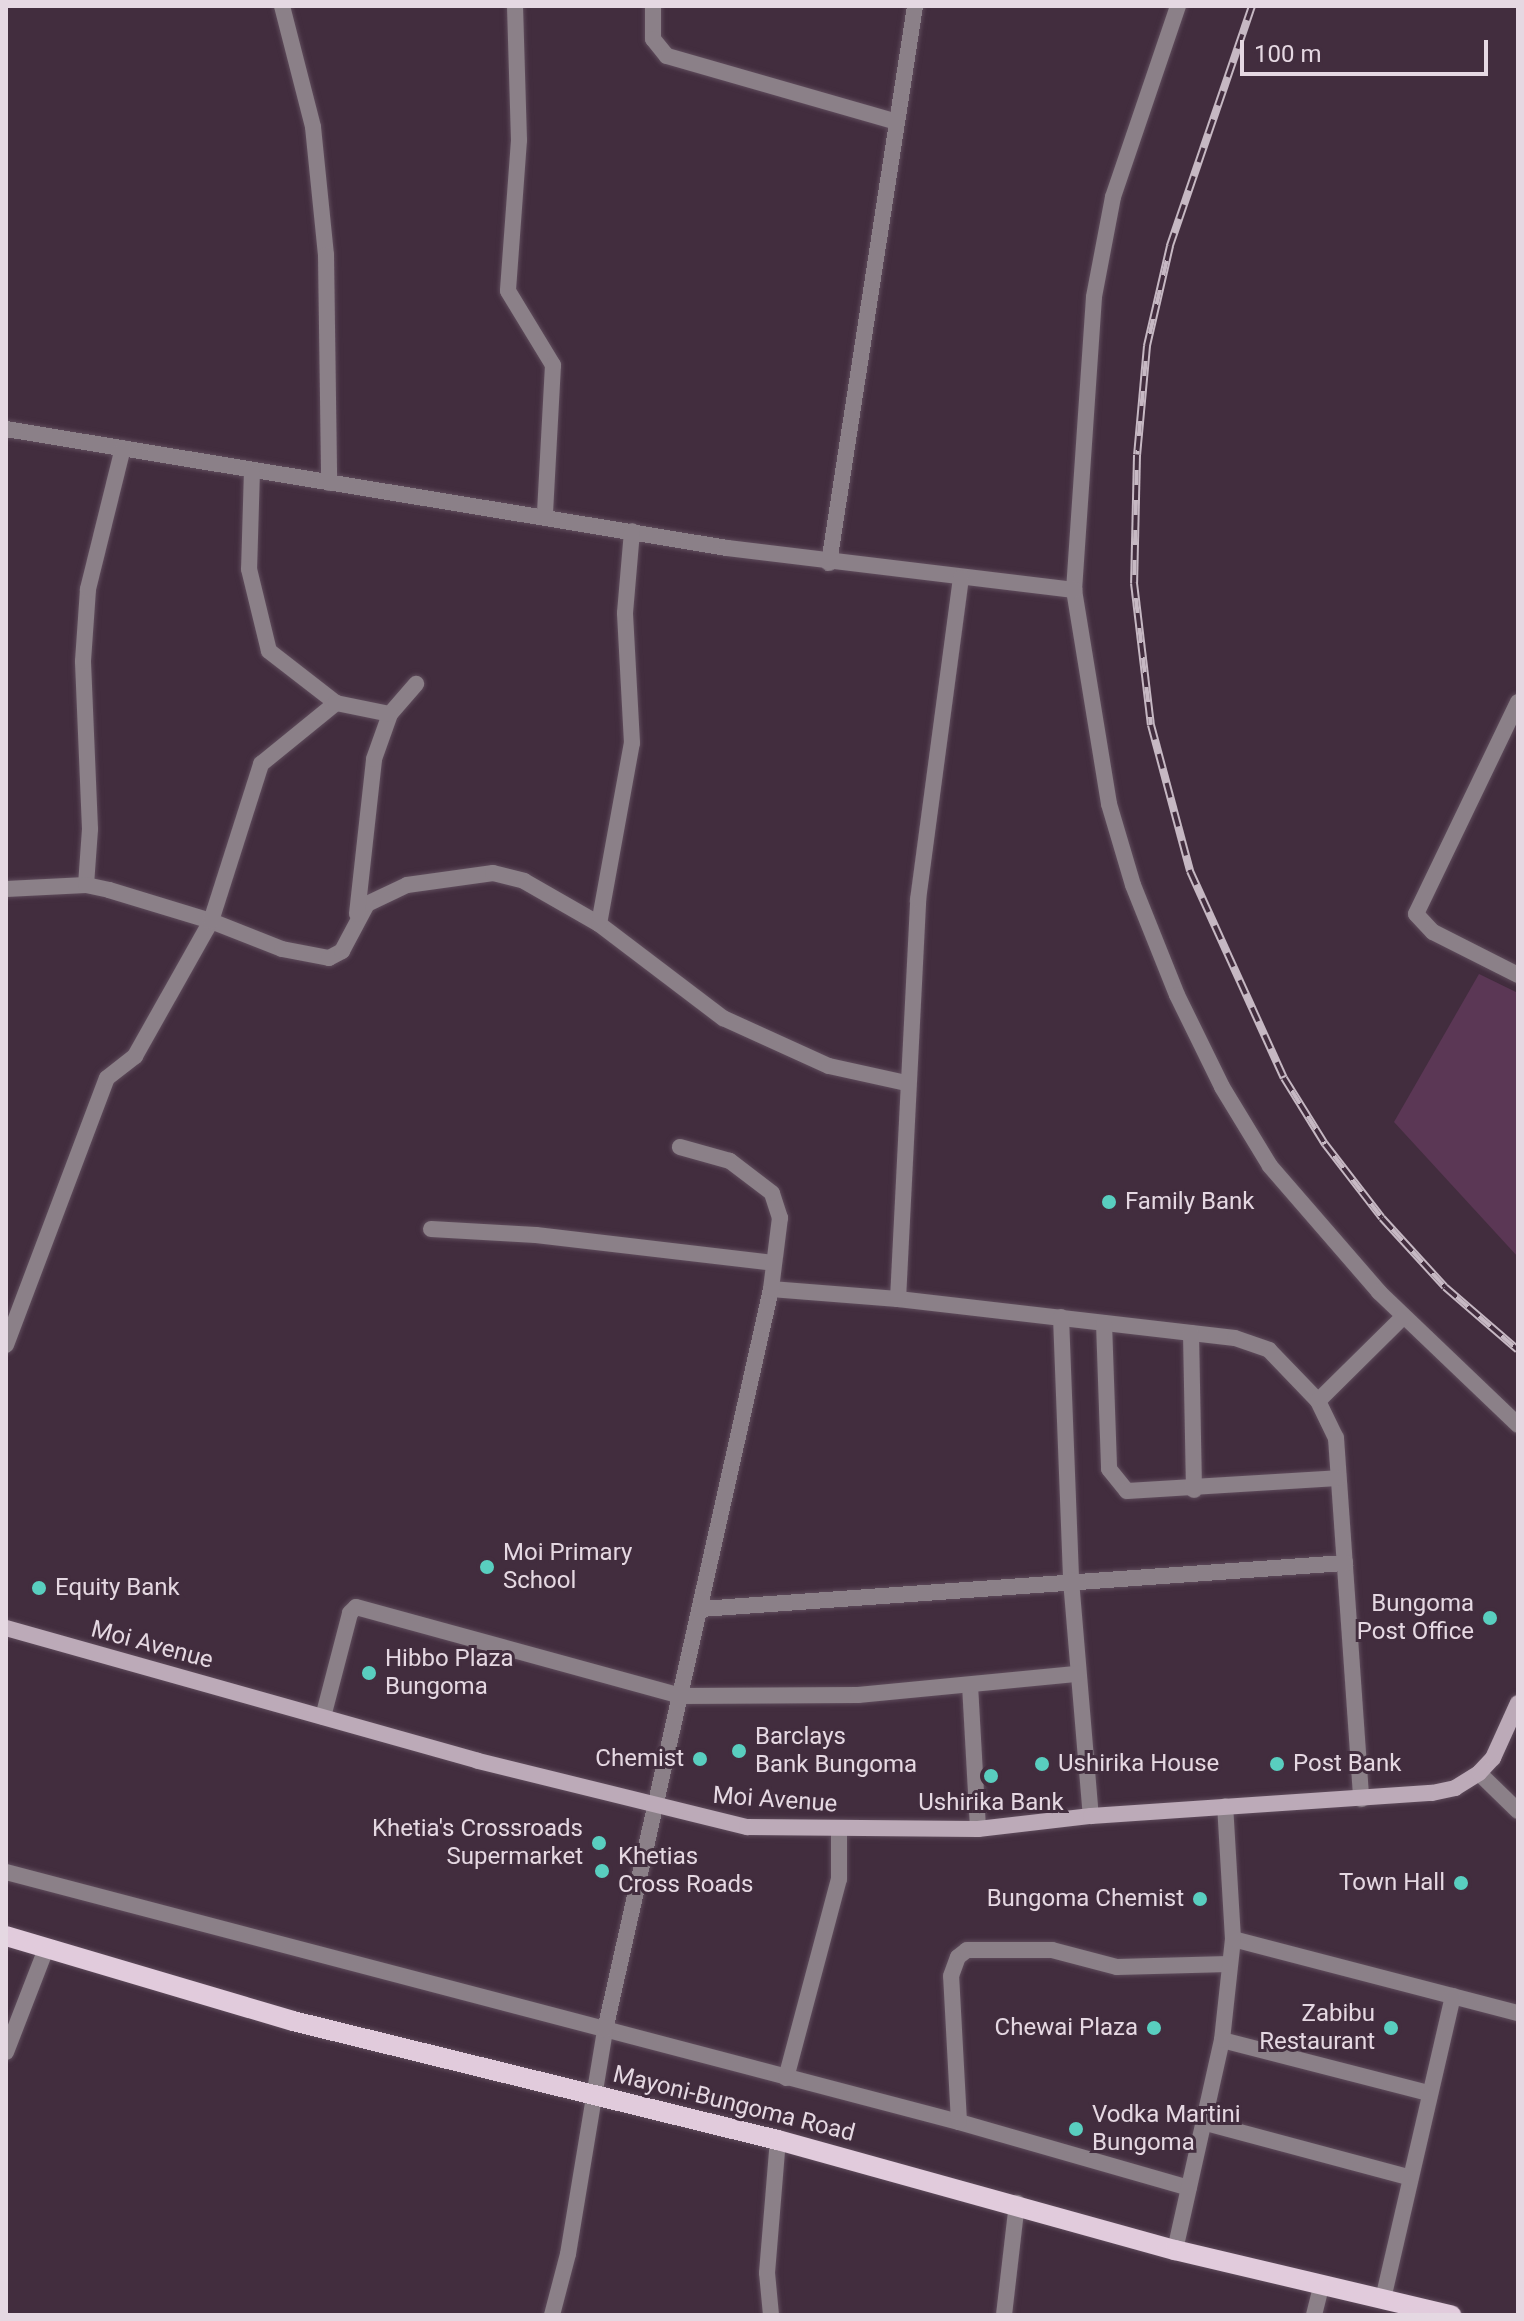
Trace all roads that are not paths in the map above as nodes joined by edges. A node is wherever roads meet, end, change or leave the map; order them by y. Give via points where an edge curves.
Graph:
1 (282, 6) edge
2 (515, 6) edge
3 (653, 6) edge
4 (915, 6) edge
5 (1178, 6) edge
6 (893, 121) junction
7 (6, 429) edge
8 (123, 448) junction
9 (252, 470) junction
10 (329, 483) junction
11 (545, 515) junction
12 (632, 531) junction
13 (829, 563) junction
14 (961, 578) junction
15 (1074, 590) junction
16 (416, 684) dead end
17 (1518, 702) edge
18 (336, 703) junction
19 (390, 714) junction
20 (86, 885) junction
21 (6, 889) edge
22 (356, 916) junction
23 (211, 921) junction
24 (599, 924) junction
25 (1518, 975) edge
26 (906, 1083) junction
27 (680, 1147) dead end
28 (431, 1229) dead end
29 (773, 1263) junction
30 (771, 1289) junction
31 (898, 1299) junction
32 (1061, 1317) junction
33 (1403, 1317) junction
34 (1104, 1323) junction
35 (1191, 1333) junction
36 (6, 1345) edge
37 (1318, 1401) junction
38 (1518, 1425) edge
39 (1338, 1478) junction
40 (1194, 1490) junction
41 (1345, 1563) junction
42 (1071, 1580) junction
43 (701, 1609) junction
44 (6, 1628) edge
45 (1078, 1674) junction
46 (970, 1685) junction
47 (681, 1696) junction
48 (1518, 1703) edge
49 (323, 1717) junction
50 (1479, 1773) junction
51 (1361, 1799) junction
52 (1225, 1806) junction
53 (656, 1808) junction
54 (1518, 1811) edge
55 (1091, 1816) junction
56 (839, 1829) junction
57 (978, 1829) junction
58 (6, 1872) edge
59 (6, 1936) edge
60 (1233, 1939) junction
61 (46, 1949) junction
62 (1229, 1964) junction
63 (1453, 1996) junction
64 (1518, 2013) edge
65 (605, 2030) junction
66 (1222, 2040) junction
67 (6, 2052) edge
68 (786, 2078) junction
69 (1429, 2093) junction
70 (594, 2096) junction
71 (959, 2122) junction
72 (1206, 2123) junction
73 (778, 2140) junction
74 (1408, 2177) junction
75 (1189, 2188) junction
76 (1017, 2203) junction
77 (1175, 2250) junction
78 (1321, 2286) junction
79 (1383, 2299) junction
80 (552, 2315) edge
81 (771, 2315) edge
82 (1004, 2315) edge
83 (1314, 2315) edge
84 (1451, 2315) edge

1 - 10 street via 313,127 326,255
2 - 11 street via 519,140 508,291 553,365
3 - 6 street via 653,39 667,56
4 - 6 street
5 - 15 street via 1113,197 1094,297
6 - 13 street via 868,327
7 - 8 street
8 - 9 street
8 - 20 street via 88,589 83,661 90,829
9 - 10 street
9 - 18 street via 249,569 269,651
10 - 11 street
11 - 12 street
12 - 13 street
12 - 24 street via 625,613 632,743
13 - 14 street
14 - 15 street
14 - 26 street via 918,900
15 - 33 street via 1109,804 1133,885 1177,995 1222,1087 1270,1166
16 - 19 street
17 - 25 street via 1416,914 1433,932
18 - 19 street
18 - 23 street via 261,764
19 - 22 street via 374,759
20 - 21 street
20 - 23 street
22 - 23 street via 342,951 329,958 282,949
22 - 24 street via 367,904 407,885 493,873 538,888
23 - 36 street via 135,1056 107,1078
24 - 26 street via 723,1018 829,1066
26 - 31 street
27 - 29 street via 730,1161 772,1193 780,1218
28 - 29 street via 536,1235
29 - 30 street
30 - 31 street
30 - 43 street
31 - 32 street
32 - 34 street
32 - 42 street
33 - 37 street
33 - 38 street
34 - 35 street
34 - 40 street via 1109,1469 1127,1491
35 - 37 street via 1235,1338 1269,1350
35 - 40 street
37 - 39 street via 1336,1438
39 - 40 street
39 - 41 street
41 - 42 street
41 - 51 street
42 - 43 street via 970,1594
42 - 45 street
43 - 47 street
44 - 49 street, Moi Avenue
45 - 46 street
45 - 55 street
46 - 47 street via 834,1696
46 - 57 street
47 - 49 street via 356,1607 350,1613
47 - 53 street
48 - 50 street, Moi Avenue via 1493,1758
49 - 53 street, Moi Avenue
50 - 51 street, Moi Avenue via 1455,1788
50 - 54 street
51 - 52 street, Moi Avenue
52 - 55 street, Moi Avenue
52 - 60 street
53 - 56 street, Moi Avenue via 747,1827
53 - 65 street
55 - 57 street, Moi Avenue
56 - 57 street, Moi Avenue
56 - 68 street via 839,1879
58 - 65 street
59 - 61 main road, Mayoni-Bungoma Road
60 - 62 street
60 - 63 street
61 - 67 street
61 - 70 main road, Mayoni-Bungoma Road via 293,2021
62 - 66 street
62 - 71 street via 1117,1967 1052,1950 967,1950 951,1976
63 - 64 street
63 - 69 street
65 - 68 street
65 - 70 street
66 - 69 street
66 - 72 street
68 - 71 street
69 - 74 street
70 - 73 main road, Mayoni-Bungoma Road
70 - 80 street via 568,2254
71 - 75 street
72 - 74 street
72 - 75 street
73 - 76 main road, Mayoni-Bungoma Road
73 - 81 street via 767,2273
74 - 79 street via 1397,2253
75 - 77 street
76 - 77 main road, Mayoni-Bungoma Road
76 - 82 street
77 - 78 main road, Mayoni-Bungoma Road
78 - 79 main road, Mayoni-Bungoma Road
78 - 83 street
79 - 84 main road, Mayoni-Bungoma Road

